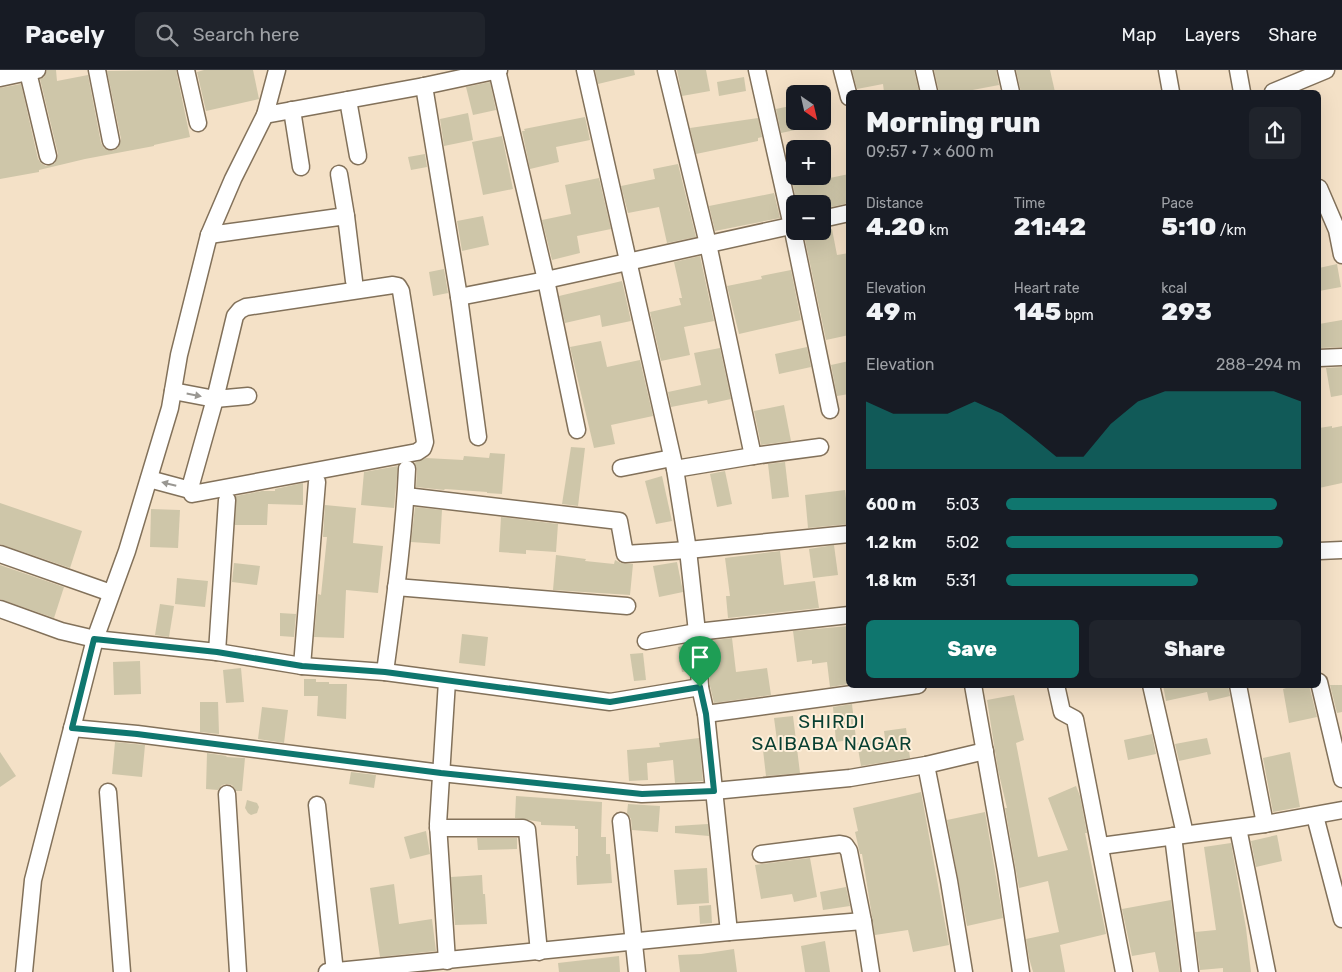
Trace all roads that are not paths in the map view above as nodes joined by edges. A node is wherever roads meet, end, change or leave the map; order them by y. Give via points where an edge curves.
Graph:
1 (96, 70) edge
2 (186, 70) edge
3 (277, 70) edge
4 (498, 70) edge
5 (585, 70) edge
6 (666, 70) edge
7 (757, 70) edge
8 (842, 70) edge
9 (924, 70) edge
10 (1006, 70) edge
11 (1167, 70) edge
12 (1238, 70) edge
13 (1326, 70) edge
14 (32, 71) edge
15 (1305, 74) edge
16 (0, 78) edge
17 (424, 86) junction
18 (847, 90) edge
19 (929, 90) edge
20 (1011, 90) edge
21 (1171, 90) edge
22 (1242, 90) edge
23 (1279, 90) edge
24 (348, 100) junction
25 (292, 110) junction
26 (265, 115) junction
27 (198, 123) dead end
28 (111, 141) dead end
29 (48, 156) dead end
30 (358, 156) dead end
31 (301, 166) dead end
32 (339, 174) dead end
33 (1321, 193) edge
34 (787, 195) edge
35 (846, 214) edge
36 (346, 216) junction
37 (831, 217) edge
38 (786, 228) edge
39 (209, 234) junction
40 (797, 240) edge
41 (708, 244) junction
42 (1342, 254) edge
43 (629, 261) junction
44 (354, 280) dead end
45 (546, 280) junction
46 (459, 297) junction
47 (1342, 357) edge
48 (1321, 358) edge
49 (173, 391) junction
50 (248, 396) dead end
51 (215, 399) junction
52 (830, 410) dead end
53 (577, 430) dead end
54 (478, 437) dead end
55 (820, 448) dead end
56 (753, 456) junction
57 (674, 464) junction
58 (621, 468) dead end
59 (407, 469) dead end
60 (148, 479) junction
61 (317, 482) dead end
62 (190, 490) junction
63 (406, 496) junction
64 (227, 500) dead end
65 (846, 534) edge
66 (688, 550) junction
67 (1321, 550) edge
68 (1342, 550) edge
69 (0, 554) edge
70 (396, 587) junction
71 (111, 593) junction
72 (628, 606) dead end
73 (0, 609) edge
74 (846, 615) edge
75 (697, 632) junction
76 (94, 639) junction
77 (646, 641) dead end
78 (217, 652) junction
79 (302, 666) junction
80 (385, 672) junction
81 (447, 681) junction
82 (700, 687) junction
83 (896, 688) edge
84 (974, 688) edge
85 (1057, 688) edge
86 (1152, 688) edge
87 (1239, 688) edge
88 (1320, 688) edge
89 (706, 714) junction
90 (72, 728) junction
91 (984, 751) junction
92 (926, 765) junction
93 (441, 773) junction
94 (1342, 779) edge
95 (714, 791) junction
96 (108, 792) dead end
97 (227, 794) dead end
98 (316, 805) dead end
99 (1342, 810) edge
100 (1315, 816) junction
101 (621, 821) dead end
102 (1265, 824) junction
103 (438, 828) junction
104 (1238, 828) junction
105 (1179, 835) junction
106 (1101, 846) junction
107 (761, 854) dead end
108 (1342, 919) edge
109 (863, 921) junction
110 (729, 932) junction
111 (635, 943) junction
112 (539, 952) junction
113 (447, 960) junction
114 (24, 972) edge
115 (122, 972) edge
116 (238, 972) edge
117 (332, 972) edge
118 (637, 972) edge
119 (871, 972) edge
120 (964, 972) edge
121 (1021, 972) edge
122 (1124, 972) edge
123 (1190, 972) edge
124 (1266, 972) edge

1 - 28 street
2 - 27 street
3 - 26 street
4 - 17 street
4 - 45 street
5 - 43 street
6 - 41 street
7 - 34 street
8 - 18 street
9 - 19 street
10 - 20 street
11 - 21 street
12 - 22 street
13 - 15 street
14 - 16 street
14 - 29 street
15 - 23 street
17 - 24 street
17 - 46 street
24 - 25 street
24 - 30 street
25 - 26 street
25 - 31 street
26 - 39 street
32 - 36 street
33 - 42 street via 1337,230
35 - 37 street
36 - 39 street
36 - 44 street
38 - 41 street
39 - 49 street
40 - 52 street
41 - 43 street
41 - 56 street
43 - 45 street
43 - 57 street
45 - 46 street
45 - 53 street
46 - 54 street
47 - 48 street
49 -> 51 street
49 - 60 street
50 - 51 street
51 - 62 street
51 - 62 street via 235,316 240,310 398,286 425,442 423,448 418,452 195,495
55 - 56 street
56 - 57 street
57 - 58 street
57 - 66 street
59 - 63 street
62 -> 60 street
60 - 71 street
61 - 79 street
63 - 66 street via 619,520 625,554
63 - 70 street
64 - 78 street
65 - 66 street
66 - 75 street
67 - 68 street
69 - 71 street
70 - 72 street
70 - 80 street
71 - 76 street
73 - 76 street
74 - 75 street
75 - 77 street
75 - 82 street
76 - 78 street
76 - 90 street
78 - 79 street
79 - 80 street
80 - 81 street
81 - 82 street via 610,702
81 - 93 street
82 - 89 street
83 - 89 street
84 - 91 street
85 - 106 street via 1062,712 1075,719
86 - 105 street
87 - 102 street
88 - 94 street
89 - 95 street
90 - 93 street
90 - 114 street via 33,880
91 - 92 street
91 - 121 street
92 - 95 street via 850,778
92 - 120 street
93 - 95 street via 642,794
93 - 103 street
95 - 110 street
96 - 115 street
97 - 116 street
98 - 117 street
99 - 100 street
100 - 102 street
100 - 108 street
101 - 111 street
102 - 104 street
103 - 112 street via 527,830
103 - 113 street
104 - 105 street
104 - 124 street
105 - 106 street
105 - 123 street
106 - 122 street
107 - 109 street via 845,845 849,851
109 - 110 street
109 - 119 street
110 - 111 street
111 - 112 street
111 - 118 street
112 - 113 street
113 - 117 street

